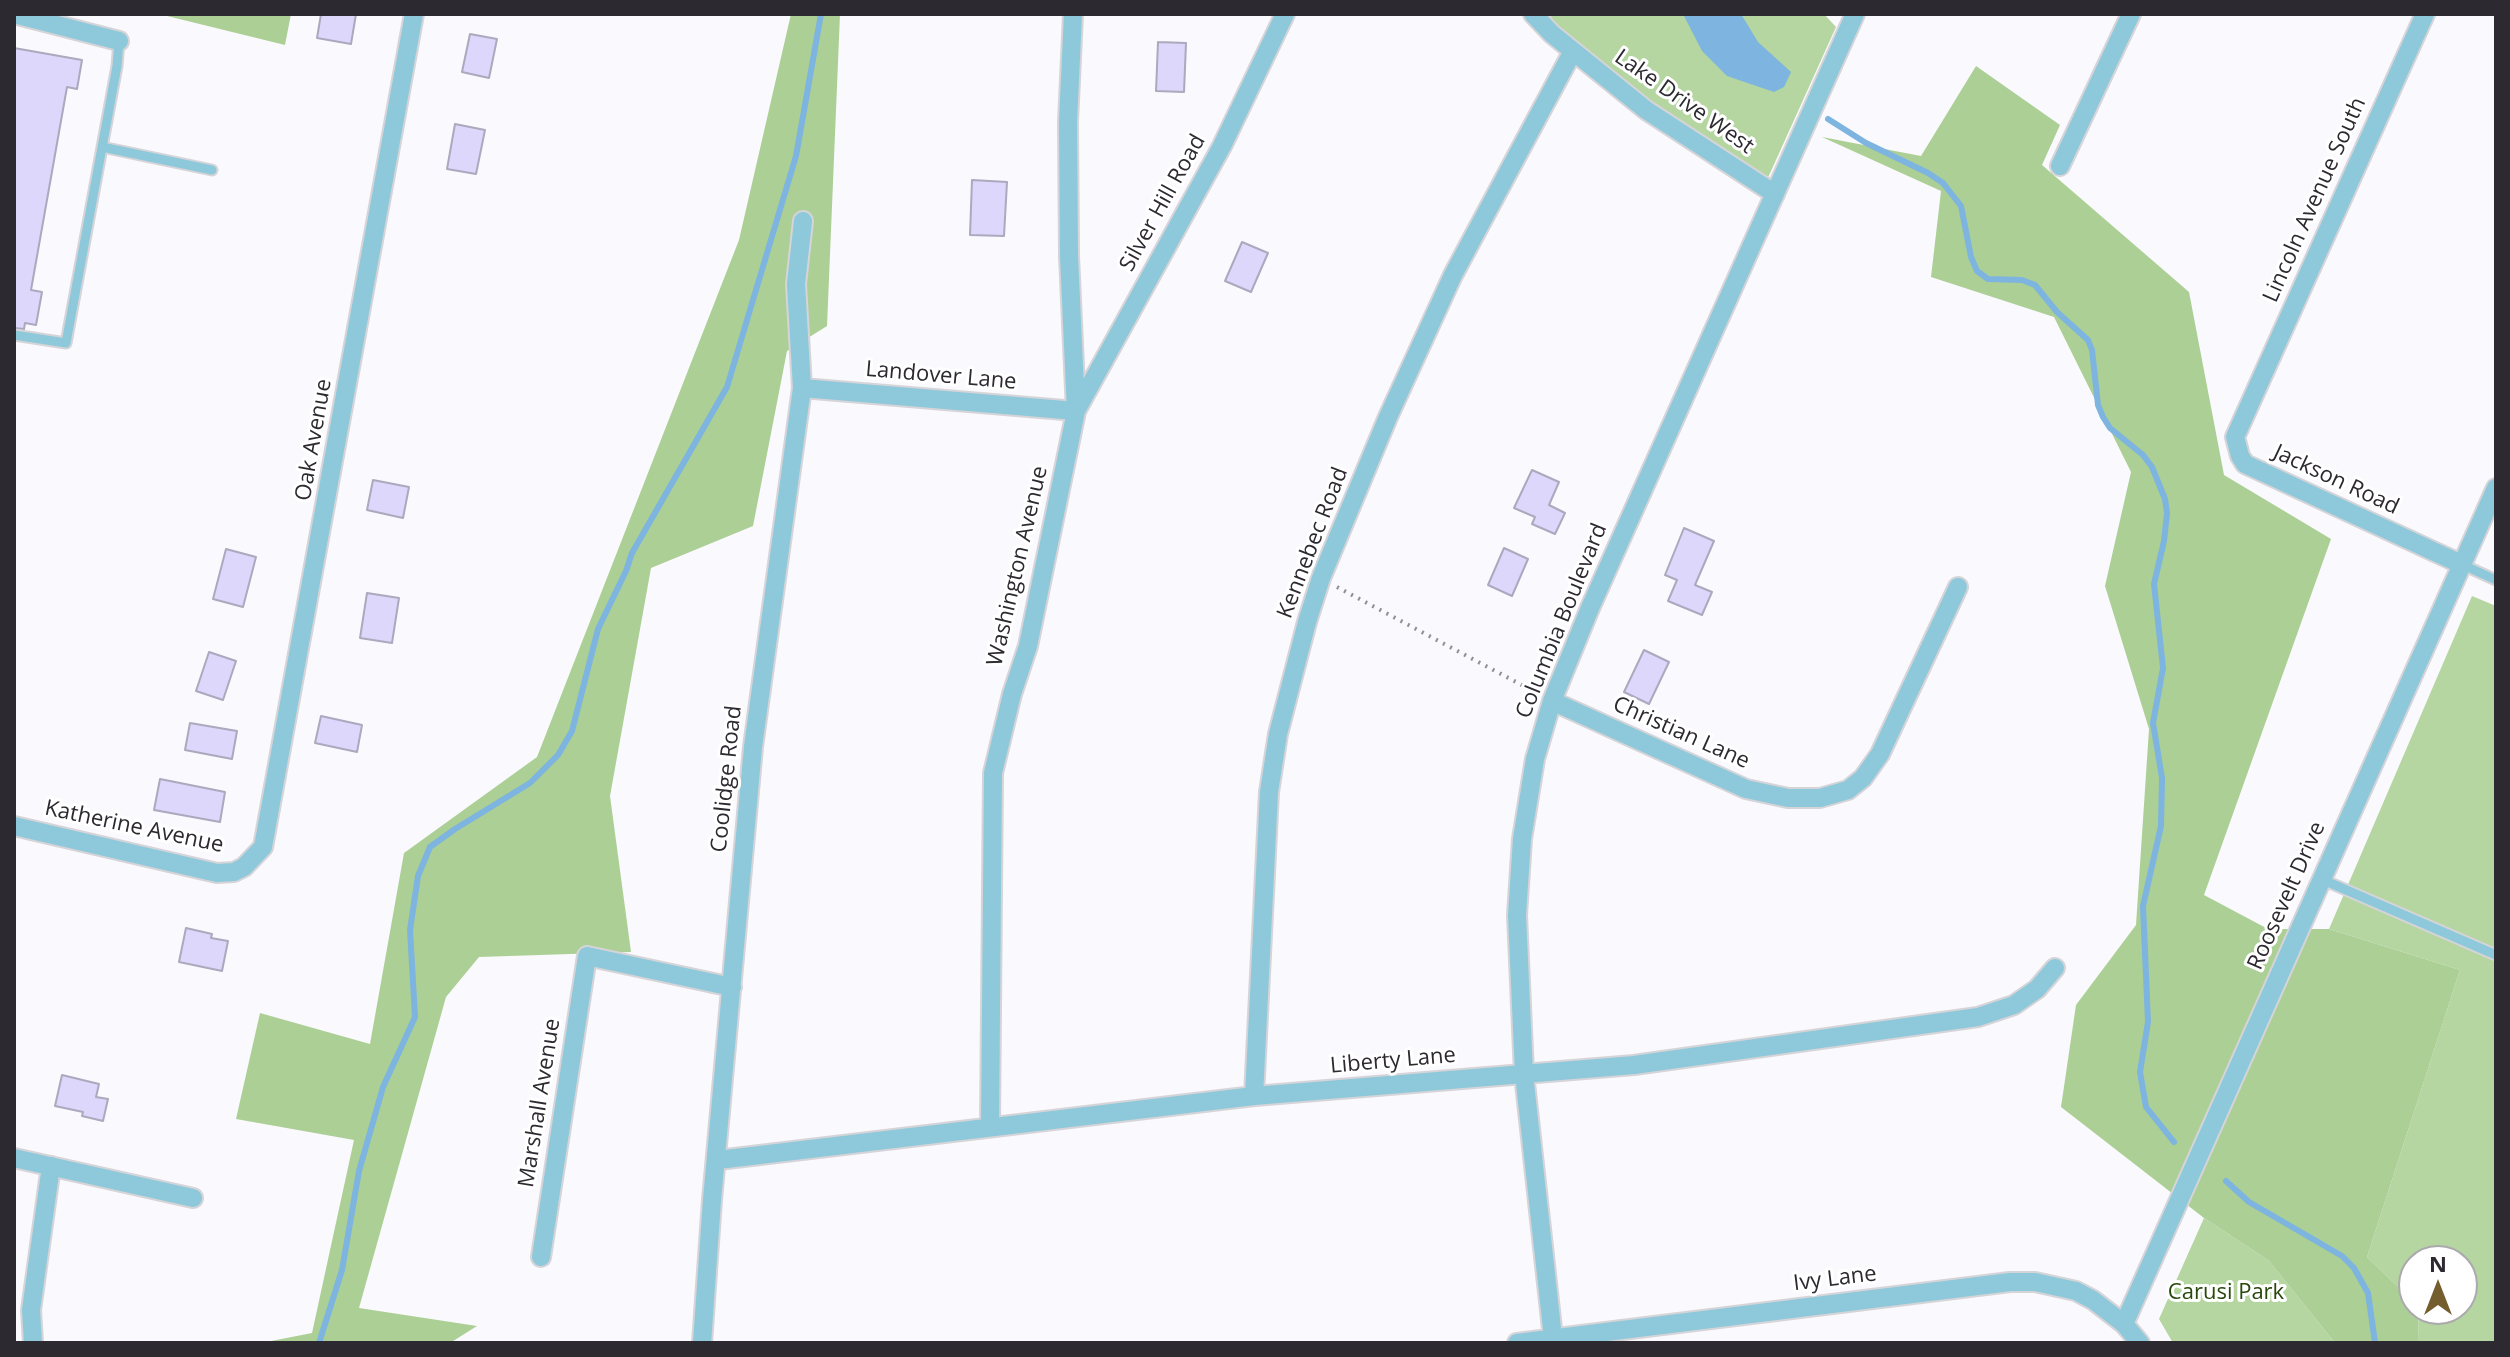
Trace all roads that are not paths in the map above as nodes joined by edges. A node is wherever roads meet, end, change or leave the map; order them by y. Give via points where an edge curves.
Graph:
1 (14, 14) edge
2 (414, 14) edge
3 (1073, 14) edge
4 (1285, 14) edge
5 (1533, 14) edge
6 (2131, 14) edge
7 (2425, 14) edge
8 (1849, 17) edge
9 (119, 41) joint
10 (1573, 51) junction
11 (102, 147) junction
12 (2060, 166) dead end
13 (212, 170) dead end
14 (1775, 194) junction
15 (803, 221) dead end
16 (14, 335) edge
17 (802, 388) junction
18 (2248, 406) joint
19 (1076, 411) junction
20 (2496, 488) edge
21 (2463, 565) junction
22 (2496, 580) edge
23 (1958, 587) dead end
24 (1552, 701) junction
25 (14, 826) edge
26 (244, 867) joint
27 (2321, 879) junction
28 (2496, 955) edge
29 (2055, 968) dead end
30 (732, 987) junction
31 (1524, 1074) junction
32 (1254, 1096) junction
33 (990, 1126) junction
34 (14, 1158) edge
35 (718, 1160) junction
36 (51, 1166) junction
37 (193, 1198) dead end
38 (541, 1257) dead end
39 (2124, 1324) junction
40 (1553, 1338) junction
41 (33, 1343) edge
42 (702, 1343) edge
43 (1517, 1343) edge
44 (2140, 1343) edge

1 - 9 street
2 - 26 street, Oak Avenue via 266,842
3 - 19 street, Washington Avenue via 1069,256
4 - 19 street, Silver Hill Road via 1222,146
5 - 10 street, Lake Drive West
6 - 12 street
7 - 18 street, Lincoln Avenue South
8 - 14 street, Columbia Boulevard
9 - 11 lane
10 - 14 street, Lake Drive West via 1646,110
10 - 32 street, Kennebec Road via 1453,275 1321,578 1291,680 1269,792
11 - 13 lane
11 - 16 lane via 66,343
14 - 24 street, Columbia Boulevard
15 - 17 street, Coolidge Road via 796,284
17 - 19 street, Landover Lane
17 - 30 street, Coolidge Road via 753,747
18 - 21 street, Jackson Road via 2235,437 2245,464
19 - 33 street, Washington Avenue via 1028,646 993,773
20 - 21 street, Roosevelt Drive
21 - 22 lane
21 - 27 street, Roosevelt Drive
23 - 24 street, Christian Lane via 1880,754 1848,790 1820,798 1746,789
24 - 31 street, Columbia Boulevard via 1535,759 1522,839 1517,915
25 - 26 street, Katherine Avenue via 211,872
27 - 28 lane
27 - 39 street, Roosevelt Drive
29 - 31 street, Liberty Lane via 2014,1005 1978,1017 1634,1065
30 - 35 street, Coolidge Road
30 - 38 street, Marshall Avenue via 587,956
31 - 32 street, Liberty Lane
31 - 40 street, Columbia Boulevard
32 - 33 street, Liberty Lane
33 - 35 street, Liberty Lane
34 - 36 street
35 - 42 street, Coolidge Road
36 - 37 street
36 - 41 street via 31,1310
39 - 40 street, Ivy Lane via 2076,1291 2010,1282
39 - 44 street, Ivy Lane
40 - 43 street, Ivy Lane

